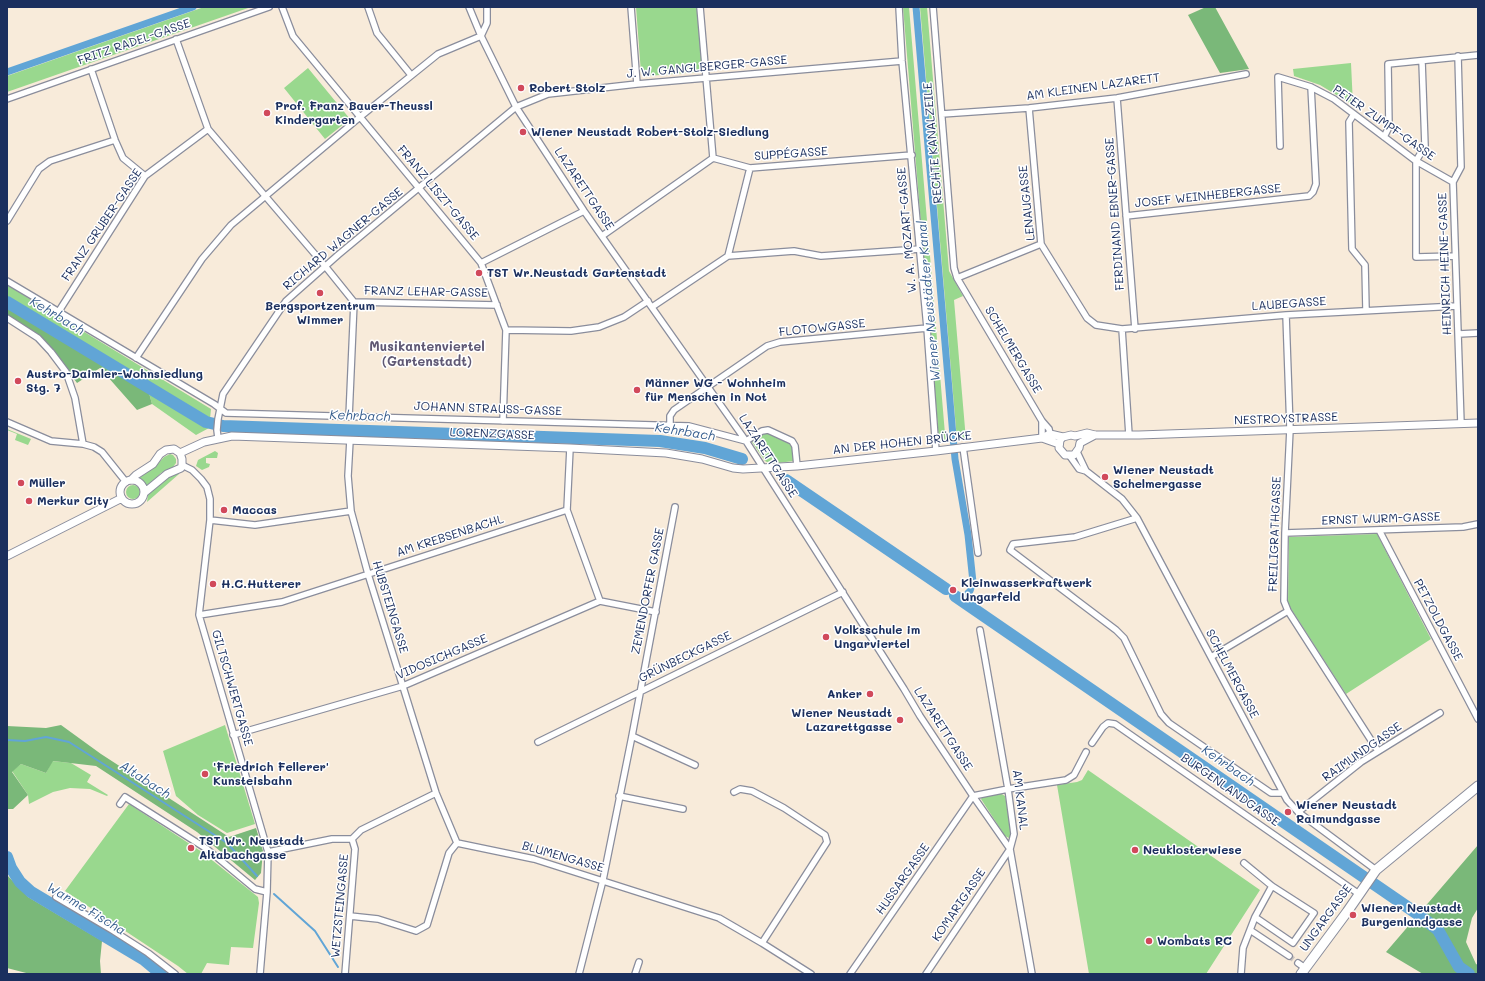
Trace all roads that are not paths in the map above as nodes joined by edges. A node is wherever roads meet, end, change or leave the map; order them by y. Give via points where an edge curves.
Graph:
1 (269, 7) edge
2 (282, 7) edge
3 (368, 7) edge
4 (469, 7) edge
5 (487, 7) edge
6 (631, 7) edge
7 (700, 7) edge
8 (899, 7) edge
9 (933, 7) edge
10 (482, 36) junction
11 (176, 39) junction
12 (1478, 55) edge
13 (1458, 56) junction
14 (902, 60) junction
15 (1422, 61) junction
16 (91, 69) junction
17 (1246, 74) dead end
18 (411, 75) junction
19 (706, 79) junction
20 (637, 84) junction
21 (1311, 87) junction
22 (7, 98) edge
23 (1117, 98) junction
24 (516, 107) junction
25 (1029, 108) junction
26 (942, 114) junction
27 (1354, 114) junction
28 (360, 117) junction
29 (208, 129) junction
30 (1384, 137) junction
31 (115, 140) junction
32 (1280, 146) dead end
33 (912, 155) junction
34 (713, 158) junction
35 (1416, 161) junction
36 (750, 168) junction
37 (145, 176) junction
38 (1454, 182) junction
39 (420, 188) junction
40 (266, 196) junction
41 (584, 211) junction
42 (1126, 216) junction
43 (7, 221) edge
44 (602, 236) junction
45 (1041, 244) junction
46 (920, 249) junction
47 (728, 256) junction
48 (1456, 256) junction
49 (481, 263) junction
50 (325, 266) junction
51 (957, 278) junction
52 (7, 281) edge
53 (648, 301) junction
54 (354, 302) junction
55 (497, 305) junction
56 (1457, 306) junction
57 (652, 307) junction
58 (1366, 310) junction
59 (59, 311) junction
60 (1286, 315) junction
61 (7, 318) edge
62 (927, 328) junction
63 (1135, 328) junction
64 (1122, 329) junction
65 (506, 330) junction
66 (1478, 333) edge
67 (1459, 334) junction
68 (136, 358) junction
69 (708, 387) junction
70 (219, 409) junction
71 (349, 417) junction
72 (503, 421) junction
73 (1042, 421) junction
74 (7, 422) edge
75 (1478, 423) edge
76 (1461, 424) junction
77 (670, 426) junction
78 (1290, 429) junction
79 (1050, 434) junction
80 (1095, 435) junction
81 (1129, 435) junction
82 (1075, 436) junction
83 (1063, 437) junction
84 (218, 438) junction
85 (1042, 438) junction
86 (350, 440) junction
87 (746, 441) junction
88 (83, 444) junction
89 (1059, 444) junction
90 (1080, 444) junction
91 (570, 448) junction
92 (962, 448) junction
93 (939, 450) junction
94 (1077, 452) junction
95 (180, 453) junction
96 (1069, 456) junction
97 (182, 465) junction
98 (797, 466) junction
99 (764, 468) junction
100 (1086, 471) junction
101 (129, 481) junction
102 (144, 493) junction
103 (122, 498) junction
104 (676, 507) dead end
105 (567, 510) junction
106 (351, 511) junction
107 (1137, 518) junction
108 (210, 520) junction
109 (1478, 524) edge
110 (1379, 530) junction
111 (1285, 533) junction
112 (978, 553) dead end
113 (7, 556) edge
114 (368, 574) junction
115 (843, 592) junction
116 (600, 601) junction
117 (1288, 611) junction
118 (656, 612) junction
119 (199, 616) junction
120 (980, 630) dead end
121 (1211, 657) junction
122 (403, 686) junction
123 (640, 692) junction
124 (1440, 713) dead end
125 (1478, 719) edge
126 (234, 735) junction
127 (632, 736) junction
128 (538, 742) dead end
129 (1092, 743) dead end
130 (1378, 751) junction
131 (1086, 752) dead end
132 (695, 765) dead end
133 (1478, 786) edge
134 (1008, 789) junction
135 (734, 792) dead end
136 (436, 793) junction
137 (1282, 793) junction
138 (619, 796) junction
139 (973, 796) junction
140 (120, 804) dead end
141 (683, 808) dead end
142 (1298, 812) junction
143 (352, 839) junction
144 (457, 843) junction
145 (1010, 849) junction
146 (268, 852) junction
147 (1244, 863) dead end
148 (1371, 877) junction
149 (603, 880) junction
150 (1272, 886) junction
151 (266, 892) junction
152 (1359, 894) junction
153 (56, 897) dead end
154 (350, 916) junction
155 (1255, 917) junction
156 (1250, 930) junction
157 (762, 943) junction
158 (1289, 956) tunnel mouth
159 (640, 962) dead end
160 (1302, 968) edge
161 (175, 974) edge
162 (260, 974) edge
163 (345, 974) edge
164 (579, 974) edge
165 (635, 974) edge
166 (811, 974) edge
167 (850, 974) edge
168 (926, 974) edge
169 (1032, 974) edge
170 (1241, 974) edge

1 - 11 street, FRITZ RADEL-GASSE
2 - 28 street, FRANZ LISZT-GASSE via 293,36
3 - 18 street via 376,33
4 - 10 street, LAZARETTGASSE
5 - 10 street via 487,23
6 - 20 street
7 - 19 street
8 - 14 street, W. A. MOZART-GASSE
9 - 26 street, RECHTE KANALZEILE
10 - 18 street via 438,54
10 - 24 street, LAZARETTGASSE
11 - 16 street, FRITZ RADEL-GASSE
11 - 29 street
12 - 13 street
13 - 15 street
13 - 38 street, HEINRICH HEINE-GASSE via 1461,167
14 - 19 street, J. W. GANGLBERGER-GASSE
14 - 33 street, W. A. MOZART-GASSE
15 - 30 street via 1388,64 1389,127
15 - 35 street via 1425,146
16 - 22 street, FRITZ RADEL-GASSE
16 - 31 street
17 - 23 street, AM KLEINEN LAZARETT
18 - 28 street
19 - 20 street, J. W. GANGLBERGER-GASSE
19 - 34 street
20 - 24 street, J. W. GANGLBERGER-GASSE via 548,94
21 - 27 street, PETER ZUMPF-GASSE via 1334,99
21 - 32 street, PETER ZUMPF-GASSE via 1278,77
21 - 42 street, JOSEF WEINHEBERGASSE via 1316,184 1309,196
23 - 25 street, AM KLEINEN LAZARETT
23 - 42 street, FERDINAND EBNER-GASSE
24 - 39 street, RICHARD WAGNER-GASSE
24 - 41 street, LAZARETTGASSE
25 - 26 street, AM KLEINEN LAZARETT
25 - 45 street, LENAUGASSE
26 - 51 street, RECHTE KANALZEILE via 954,268
27 - 30 street, PETER ZUMPF-GASSE
27 - 58 street via 1349,122 1352,249 1366,265
28 - 39 street, FRANZ LISZT-GASSE
28 - 40 street
29 - 37 street, FRANZ GRUBER-GASSE
29 - 40 street
30 - 35 street, PETER ZUMPF-GASSE
31 - 37 street via 123,158
31 - 43 street via 50,161 39,169
33 - 36 street, SUPPÉGASSE
33 - 46 street, W. A. MOZART-GASSE
34 - 36 street, SUPPÉGASSE
34 - 44 street
35 - 38 street, PETER ZUMPF-GASSE
35 - 48 street via 1416,257
36 - 47 street
37 - 59 street, FRANZ GRUBER-GASSE
38 - 48 street, HEINRICH HEINE-GASSE
39 - 49 street, FRANZ LISZT-GASSE
39 - 50 street, RICHARD WAGNER-GASSE
40 - 50 street
40 - 68 street via 231,225 202,259
41 - 44 street, LAZARETTGASSE
41 - 49 street
42 - 63 street, FERDINAND EBNER-GASSE
44 - 53 street, LAZARETTGASSE
45 - 51 street
45 - 64 street, LENAUGASSE via 1086,318 1096,325
46 - 47 street via 821,256 794,251
46 - 62 street, W. A. MOZART-GASSE
47 - 57 street
48 - 56 street, HEINRICH HEINE-GASSE
49 - 55 street, FRANZ LISZT-GASSE
50 - 54 street
50 - 70 street, RICHARD WAGNER-GASSE via 286,301 223,394
51 - 73 street, SCHELMERGASSE
52 - 59 street, JOHANN STRAUSS-GASSE
53 - 57 street, LAZARETTGASSE
53 - 65 street via 624,317 599,327 571,331
54 - 55 street, FRANZ LEHAR-GASSE
54 - 71 street
55 - 65 street, FRANZ LISZT-GASSE
56 - 58 street, LAUBEGASSE
56 - 67 street, HEINRICH HEINE-GASSE
57 - 69 street, LAZARETTGASSE
58 - 60 street, LAUBEGASSE
59 - 68 street, JOHANN STRAUSS-GASSE
60 - 63 street, LAUBEGASSE
60 - 78 street, FREILIGRATHGASSE
61 - 88 street via 38,338 66,372 75,398
62 - 69 street, FLOTOWGASSE via 780,342 767,346
62 - 93 street, W. A. MOZART-GASSE
63 - 64 street, LAUBEGASSE
64 - 81 street
65 - 72 street, FRANZ LISZT-GASSE
66 - 67 street
67 - 76 street, HEINRICH HEINE-GASSE
68 - 70 street, JOHANN STRAUSS-GASSE
69 - 77 street via 674,410 670,416
69 - 87 street, LAZARETTGASSE
70 - 71 street, JOHANN STRAUSS-GASSE via 226,413
70 - 84 street, RICHARD WAGNER-GASSE
71 - 72 street, JOHANN STRAUSS-GASSE
72 - 77 street, JOHANN STRAUSS-GASSE
73 - 79 street, SCHELMERGASSE
73 - 85 street
74 - 88 street via 51,441
75 - 76 street, NESTROYSTRASSE
76 - 78 street, NESTROYSTRASSE
77 - 87 street, JOHANN STRAUSS-GASSE via 689,426
78 - 81 street, NESTROYSTRASSE
78 - 111 street, FREILIGRATHGASSE
79 - 83 street
79 - 85 street, AN DER HOHEN BRÜCKE
80 - 81 street, NESTROYSTRASSE
80 - 82 street, NESTROYSTRASSE
80 - 90 street
82 - 83 street, NESTROYSTRASSE
82 - 90 street
83 - 89 street
84 - 86 street, LORENZGASSE via 232,436
84 - 95 street, LORENZGASSE
85 - 89 street, AN DER HOHEN BRÜCKE
85 - 92 street, AN DER HOHEN BRÜCKE
86 - 91 street, LORENZGASSE
86 - 106 street, HUBSTEINGASSE via 348,476
87 - 98 street via 768,430 792,441 796,446
87 - 99 street, LAZARETTGASSE
88 - 101 street via 102,452
89 - 96 street via 1061,452
90 - 94 street
91 - 99 street, LORENZGASSE via 666,453 702,459 733,468
91 - 105 street
92 - 93 street, AN DER HOHEN BRÜCKE
92 - 112 street
93 - 98 street, AN DER HOHEN BRÜCKE
94 - 96 street
94 - 100 street, SCHELMERGASSE
95 - 97 street
95 - 101 street via 174,449 166,450 153,464
96 - 100 street, SCHELMERGASSE via 1079,469
97 - 102 street via 181,468 160,478
97 - 108 street, GILTSCHWERTGASSE via 192,470 207,487
98 - 99 street, AN DER HOHEN BRÜCKE
99 - 115 street, LAZARETTGASSE
100 - 107 street, SCHELMERGASSE via 1122,499
101 - 102 street via 140,484
101 - 103 street via 121,489
102 - 103 street via 136,503 128,503
103 - 113 street
104 - 118 street, ZEMENDORFER GASSE
105 - 114 street, AM KREBSENBACHL
105 - 116 street
106 - 108 street via 255,524
106 - 114 street, HUBSTEINGASSE
107 - 121 street, SCHELMERGASSE
107 - 137 street via 1075,537 1013,544 1010,550 1124,638 1161,714 1169,723 1271,793
108 - 119 street, GILTSCHWERTGASSE
109 - 110 street, ERNST WURM-GASSE via 1462,527
110 - 111 street, ERNST WURM-GASSE
110 - 125 street, PETZOLDGASSE
111 - 117 street, FREILIGRATHGASSE via 1284,600
114 - 119 street, AM KREBSENBACHL via 282,602
114 - 122 street, HUBSTEINGASSE
115 - 123 street, GRÜNBECKGASSE
115 - 139 street, LAZARETTGASSE
116 - 118 street
116 - 122 street, VIDOSICHGASSE
117 - 121 street
117 - 130 street, FREILIGRATHGASSE
118 - 123 street, ZEMENDORFER GASSE
119 - 126 street, GILTSCHWERTGASSE
120 - 134 street, AM KANAL
121 - 137 street, SCHELMERGASSE
122 - 126 street, VIDOSICHGASSE
122 - 136 street, HUBSTEINGASSE
123 - 127 street, ZEMENDORFER GASSE
123 - 128 street, GRÜNBECKGASSE
124 - 130 street, RAIMUNDGASSE
126 - 146 street, GILTSCHWERTGASSE
127 - 132 street
127 - 138 street, ZEMENDORFER GASSE
129 - 152 street, BURGENLANDGASSE via 1103,727 1108,723 1114,724
130 - 142 street, RAIMUNDGASSE
131 - 134 street via 1074,775 1066,780
133 - 148 main road, UNGARGASSE
134 - 139 street
134 - 145 street, AM KANAL via 1014,834
135 - 157 street via 740,789 752,791 784,808 825,835 827,842
136 - 143 street via 361,830
136 - 144 street, HUBSTEINGASSE
137 - 142 street, SCHELMERGASSE
138 - 141 street
138 - 149 street, ZEMENDORFER GASSE
139 - 145 street, LAZARETTGASSE
139 - 167 street, HUSSARGASSE
140 - 151 street via 125,797 207,849 255,889
142 - 148 street, SCHELMERGASSE
143 - 146 street via 332,839
143 - 154 street, WETZSTEINGASSE via 355,849
144 - 149 street, BLUMENGASSE via 534,859
144 - 154 street via 450,853 427,925 416,932 378,919
145 - 168 street, KOMARIGASSE
145 - 169 street, AM KANAL
146 - 151 street, GILTSCHWERTGASSE
147 - 150 street
148 - 152 main road, UNGARGASSE
149 - 157 street, BLUMENGASSE via 719,918
149 - 164 street, ZEMENDORFER GASSE
150 - 155 street
150 - 155 street, UNGARGASSE via 1314,913 1293,943
151 - 162 street, GILTSCHWERTGASSE
152 - 160 main road, UNGARGASSE
153 - 161 street via 148,953
154 - 163 street, WETZSTEINGASSE
155 - 156 street
156 - 158 street
156 - 170 street via 1243,948
157 - 166 street, BLUMENGASSE
159 - 165 street

